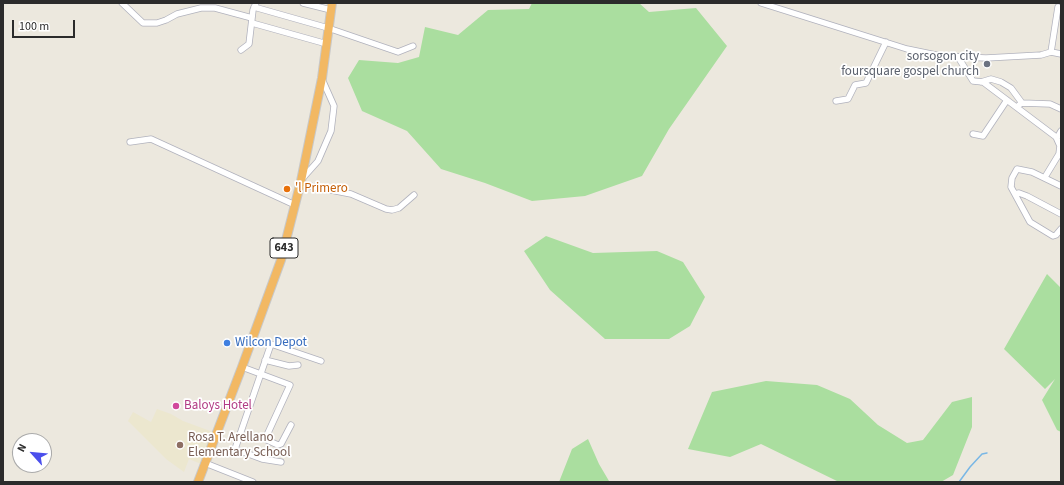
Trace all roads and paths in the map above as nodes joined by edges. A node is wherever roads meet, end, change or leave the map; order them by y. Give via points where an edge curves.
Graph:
1 (122, 3) edge
2 (303, 3) edge
3 (761, 3) edge
4 (255, 5) edge
5 (331, 6) edge
6 (1058, 7) dead end
7 (252, 21) junction
8 (328, 28) junction
9 (886, 42) junction
10 (327, 44) junction
11 (413, 46) dead end
12 (241, 50) dead end
13 (1051, 52) junction
14 (1061, 54) edge
15 (958, 57) junction
16 (322, 78) junction
17 (981, 82) junction
18 (1007, 100) junction
19 (836, 101) dead end
20 (1022, 102) junction
21 (1017, 108) junction
22 (1061, 109) edge
23 (1061, 131) edge
24 (973, 134) dead end
25 (1057, 138) junction
26 (130, 142) dead end
27 (1045, 177) junction
28 (300, 183) junction
29 (1061, 186) edge
30 (1015, 194) junction
31 (414, 195) dead end
32 (295, 205) junction
33 (1061, 214) edge
34 (1061, 228) edge
35 (265, 360) junction
36 (321, 361) dead end
37 (298, 365) dead end
38 (242, 367) junction
39 (260, 374) junction
40 (291, 424) dead end
41 (281, 462) dead end
42 (205, 463) junction
43 (198, 482) edge
44 (253, 482) edge

1 - 7 street via 143,23 157,23 177,14 201,8 214,8
2 - 5 street
3 - 9 street
4 - 7 street
4 - 8 street
5 - 8 highway, 643
6 - 13 street
7 - 10 street
7 - 12 street via 249,44
8 - 10 highway, 643
8 - 11 street via 398,52
9 - 15 street via 907,49
9 - 19 street via 866,83 855,85 848,99
10 - 16 highway, 643
13 - 14 street
13 - 15 street via 1041,55 986,58
15 - 17 street via 972,81
16 - 28 highway, 643
16 - 28 street via 334,106 331,131 318,160
17 - 18 street
17 - 20 street via 991,79 1001,82
18 - 21 street
18 - 24 street via 983,136
20 - 21 street
20 - 22 street via 1050,104
21 - 25 street
23 - 25 street
25 - 27 street via 1059,154
26 - 32 street via 151,139
27 - 29 street
27 - 30 street via 1017,169 1011,187
28 - 31 street via 351,194 392,210 399,208
28 - 32 highway, 643
30 - 33 street via 1027,196
30 - 34 street via 1030,222 1053,236
32 - 38 highway, 643 via 281,260
35 - 36 street via 271,344
35 - 37 street via 289,366
35 - 39 street
38 - 39 street
38 - 42 highway, 643
39 - 40 street via 290,385 266,440 278,446
39 - 41 street via 234,449 262,459
42 - 43 highway, 643
42 - 44 street

